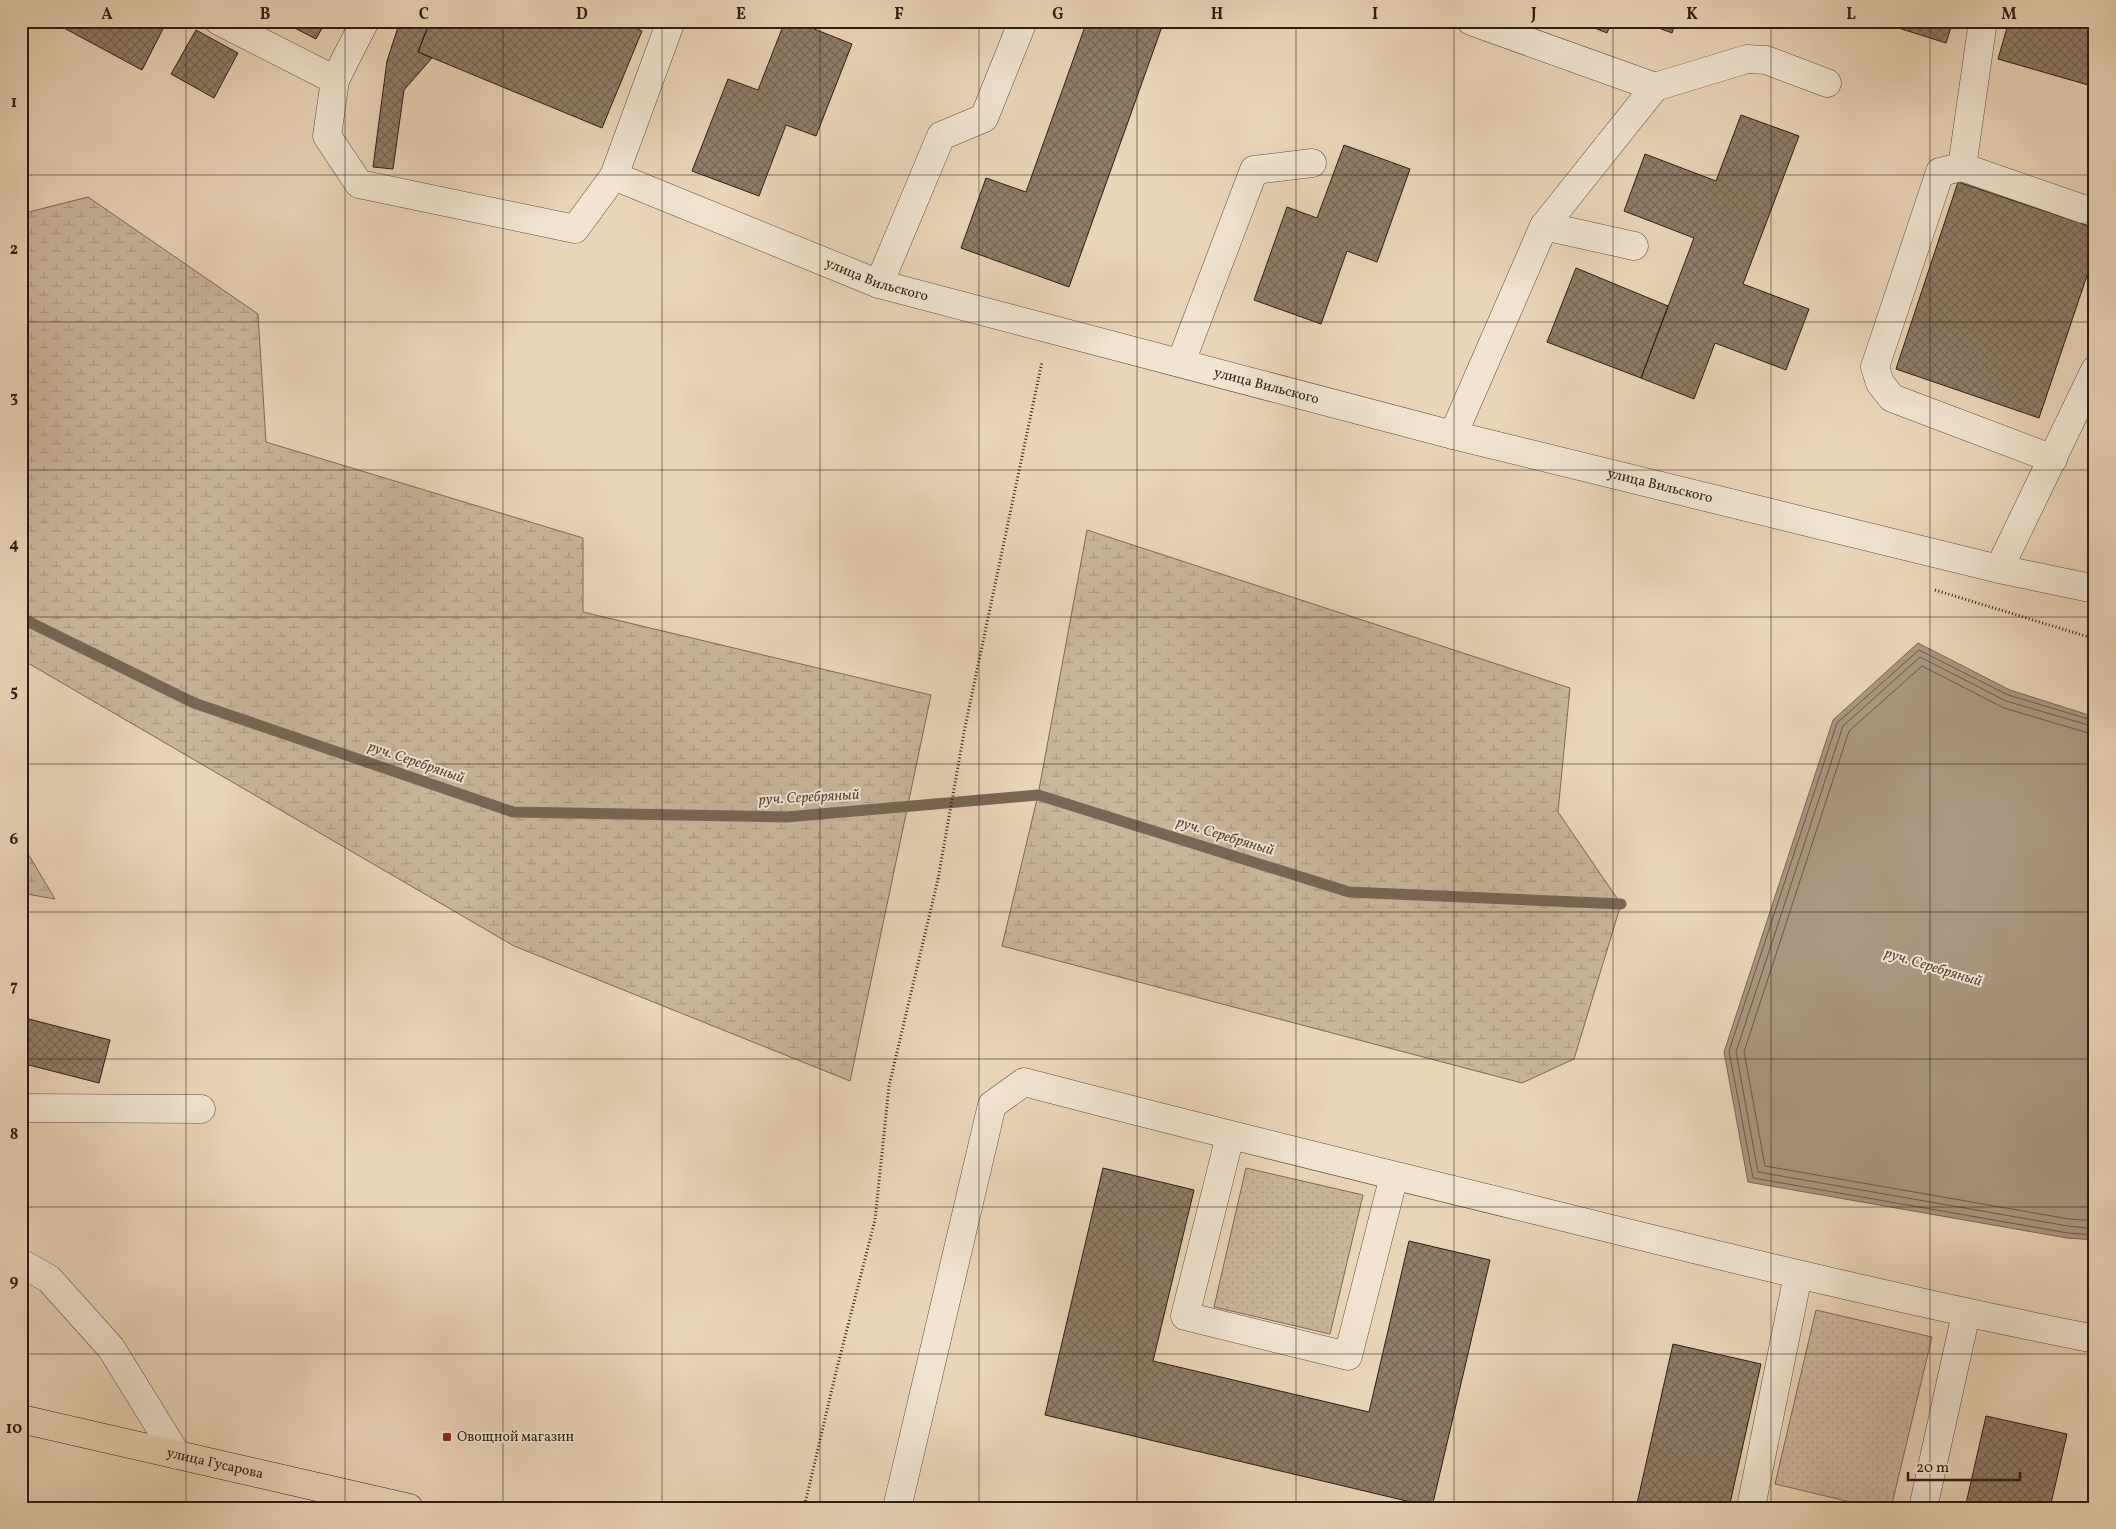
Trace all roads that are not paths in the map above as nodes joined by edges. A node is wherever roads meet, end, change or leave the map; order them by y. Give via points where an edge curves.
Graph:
1 (219, 21) edge
2 (365, 21) edge
3 (671, 21) edge
4 (1023, 21) edge
5 (1471, 21) edge
6 (1983, 21) edge
7 (335, 80) junction
8 (1828, 83) dead end
9 (1655, 87) junction
10 (1312, 163) dead end
11 (1962, 167) junction
12 (614, 176) junction
13 (2083, 208) dead end
14 (1544, 226) junction
15 (1634, 246) dead end
16 (879, 284) junction
17 (1181, 362) junction
18 (2095, 370) edge
19 (1453, 435) junction
20 (2053, 459) junction
21 (2000, 569) junction
22 (2095, 589) edge
23 (21, 1108) edge
24 (201, 1109) dead end
25 (1230, 1136) junction
26 (1394, 1176) junction
27 (21, 1263) edge
28 (1798, 1275) junction
29 (1966, 1314) junction
30 (2095, 1339) edge
31 (21, 1419) edge
32 (177, 1455) junction
33 (408, 1508) edge
34 (897, 1508) edge
35 (1755, 1508) edge
36 (1923, 1508) edge

1 - 7 street
2 - 7 street
3 - 12 street
4 - 16 street via 984,118 941,136
5 - 9 street
6 - 11 street
7 - 12 street via 326,136 358,184 575,229
8 - 9 street via 1766,60 1747,59
9 - 14 street
10 - 17 street via 1254,170
11 - 13 street
11 - 20 street via 1940,172 1876,367 1880,383 1892,398
12 - 16 street, улица Вильского
14 - 15 street
14 - 19 street
16 - 17 street, улица Вильского
17 - 19 street, улица Вильского
18 - 20 street
19 - 21 street, улица Вильского
20 - 21 street
21 - 22 street, улица Вильского
23 - 24 street
25 - 26 street
25 - 26 street via 1185,1316 1348,1356
25 - 34 street via 1024,1082 992,1105
26 - 28 street
27 - 32 street via 49,1279 111,1348
28 - 29 street
28 - 35 street via 1751,1507
29 - 30 street
29 - 36 street
31 - 32 main road, улица Гусарова
32 - 33 main road, улица Гусарова

